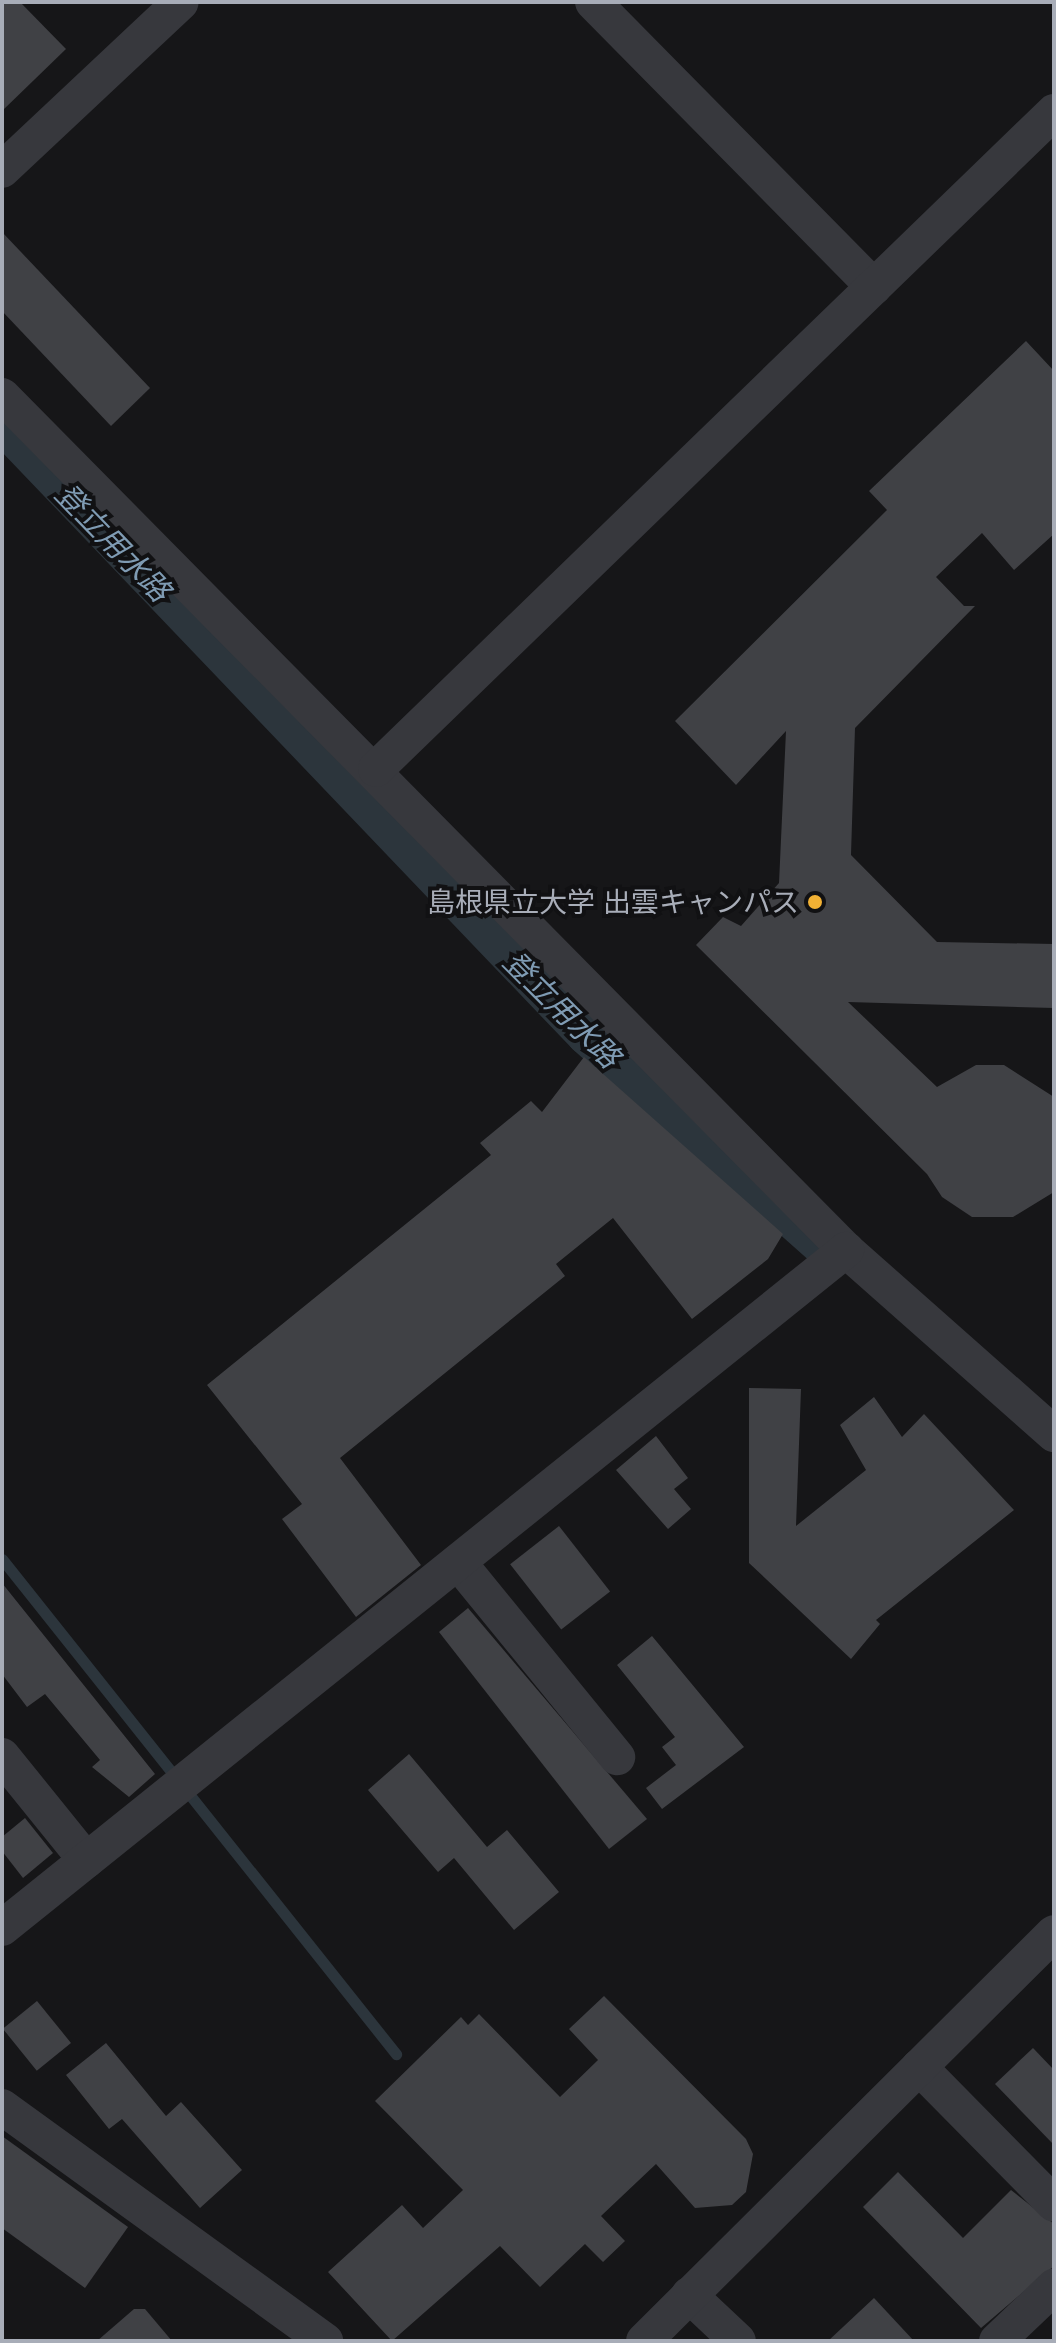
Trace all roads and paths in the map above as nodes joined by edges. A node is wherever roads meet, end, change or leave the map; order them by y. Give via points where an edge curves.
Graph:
1 (181, 2) edge
2 (593, 2) edge
3 (1054, 112) edge
4 (2, 170) edge
5 (874, 287) junction
6 (2, 396) edge
7 (376, 769) junction
8 (846, 1250) junction
9 (1054, 1434) edge
10 (458, 1562) junction
11 (2, 1756) edge
12 (617, 1757) dead end
13 (86, 1860) junction
14 (2, 1928) edge
15 (1054, 1933) edge
16 (919, 2067) junction
17 (2, 2107) edge
18 (1054, 2204) edge
19 (1054, 2287) edge
20 (689, 2295) junction
21 (325, 2341) edge
22 (644, 2341) edge
23 (738, 2341) edge
24 (997, 2341) edge

1 - 4 street
2 - 5 street
3 - 5 street
5 - 7 street
6 - 7 street
7 - 8 street
8 - 9 street
8 - 10 street
10 - 12 street
10 - 13 street
11 - 13 street
13 - 14 street
15 - 16 street
16 - 18 street
16 - 20 street
17 - 21 street
19 - 24 street
20 - 22 street
20 - 23 street

